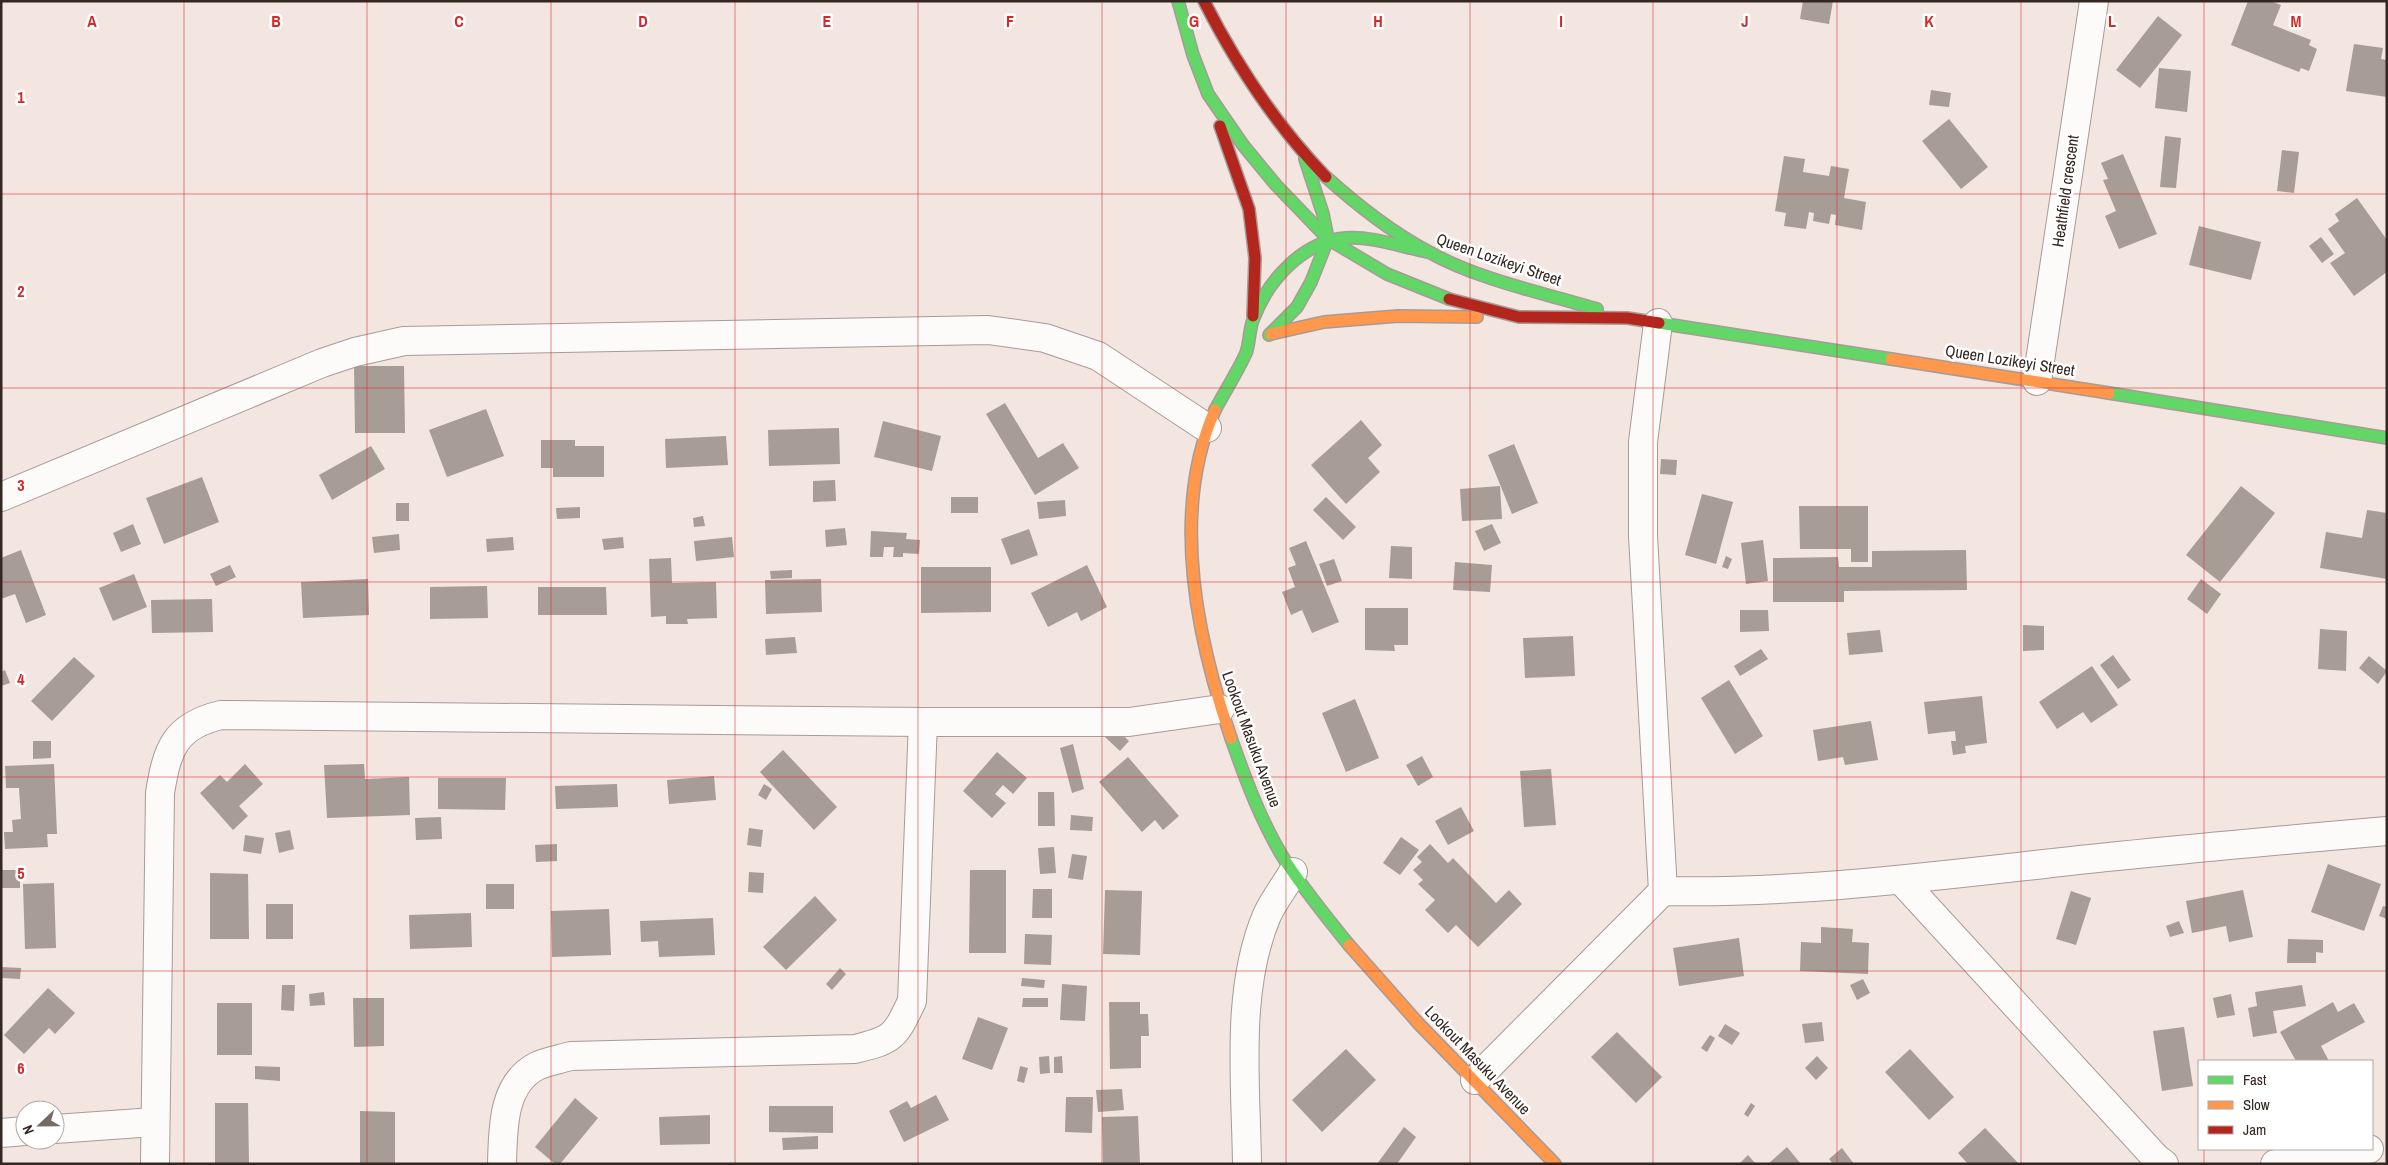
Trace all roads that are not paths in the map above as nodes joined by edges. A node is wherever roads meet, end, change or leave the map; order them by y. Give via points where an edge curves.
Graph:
1 (1178, 1) edge
2 (1204, 1) edge
3 (2094, 1) edge
4 (1208, 94) junction
5 (1302, 151) junction
6 (1328, 239) junction
7 (1428, 252) junction
8 (1518, 317) junction
9 (1627, 318) junction
10 (1253, 320) junction
11 (1658, 323) junction
12 (1271, 334) junction
13 (1247, 348) junction
14 (2037, 381) junction
15 (1207, 428) junction
16 (2387, 438) edge
17 (1, 497) edge
18 (1220, 709) junction
19 (923, 722) junction
20 (2387, 831) edge
21 (1293, 872) junction
22 (1902, 880) junction
23 (1663, 891) junction
24 (1475, 1080) junction
25 (154, 1122) junction
26 (65, 1128) edge
27 (15, 1132) edge
28 (1, 1133) edge
29 (2387, 1146) edge
30 (2373, 1148) edge
31 (2358, 1150) edge
32 (155, 1164) edge
33 (502, 1164) edge
34 (1247, 1164) edge
35 (1555, 1164) edge
36 (2164, 1164) edge
37 (2275, 1164) edge

1 - 4 main road, Queen Lozikeyi Street
2 - 5 main road, Queen Lozikeyi Street via 1224,43 1273,116
3 - 14 street, Heathfield crescent
4 - 6 main road, Queen Lozikeyi Street via 1276,185
4 - 10 main road via 1248,209 1255,258
5 - 6 main road
5 - 7 main road, Queen Lozikeyi Street via 1338,191
6 - 7 main road via 1348,237
6 - 8 main road, Queen Lozikeyi Street via 1387,274 1442,297
6 - 10 main road, Lookout Masuku Avenue via 1288,265 1271,287
6 - 12 main road via 1297,307
7 - 9 main road, Queen Lozikeyi Street via 1479,272
8 - 9 main road, Queen Lozikeyi Street
8 - 12 main road via 1398,316 1324,322
9 - 11 main road, Queen Lozikeyi Street
10 - 13 main road, Lookout Masuku Avenue
11 - 14 main road, Queen Lozikeyi Street
11 - 23 street via 1643,442 1643,536
12 - 13 main road
13 - 15 main road, Lookout Masuku Avenue
14 - 16 main road, Queen Lozikeyi Street
15 - 17 street via 1098,356 1045,338 988,330 404,341 355,352 322,364
15 - 18 main road, Lookout Masuku Avenue via 1192,520 1194,591 1202,644
18 - 19 street via 1129,722
18 - 21 main road, Lookout Masuku Avenue via 1244,776
19 - 25 street via 220,716 205,719 177,737 165,761 160,793
19 - 33 street via 912,1001 900,1027 891,1037 880,1044 855,1050 571,1056 538,1066 518,1080 506,1108
20 - 22 street via 2195,847
21 - 24 main road, Lookout Masuku Avenue via 1375,975
21 - 34 street via 1268,914 1255,949 1246,1006
22 - 23 street via 1724,893
22 - 36 street
23 - 24 street
24 - 35 main road, Lookout Masuku Avenue
25 - 26 street
25 - 32 street
27 - 28 street
29 - 30 street
31 - 37 street

